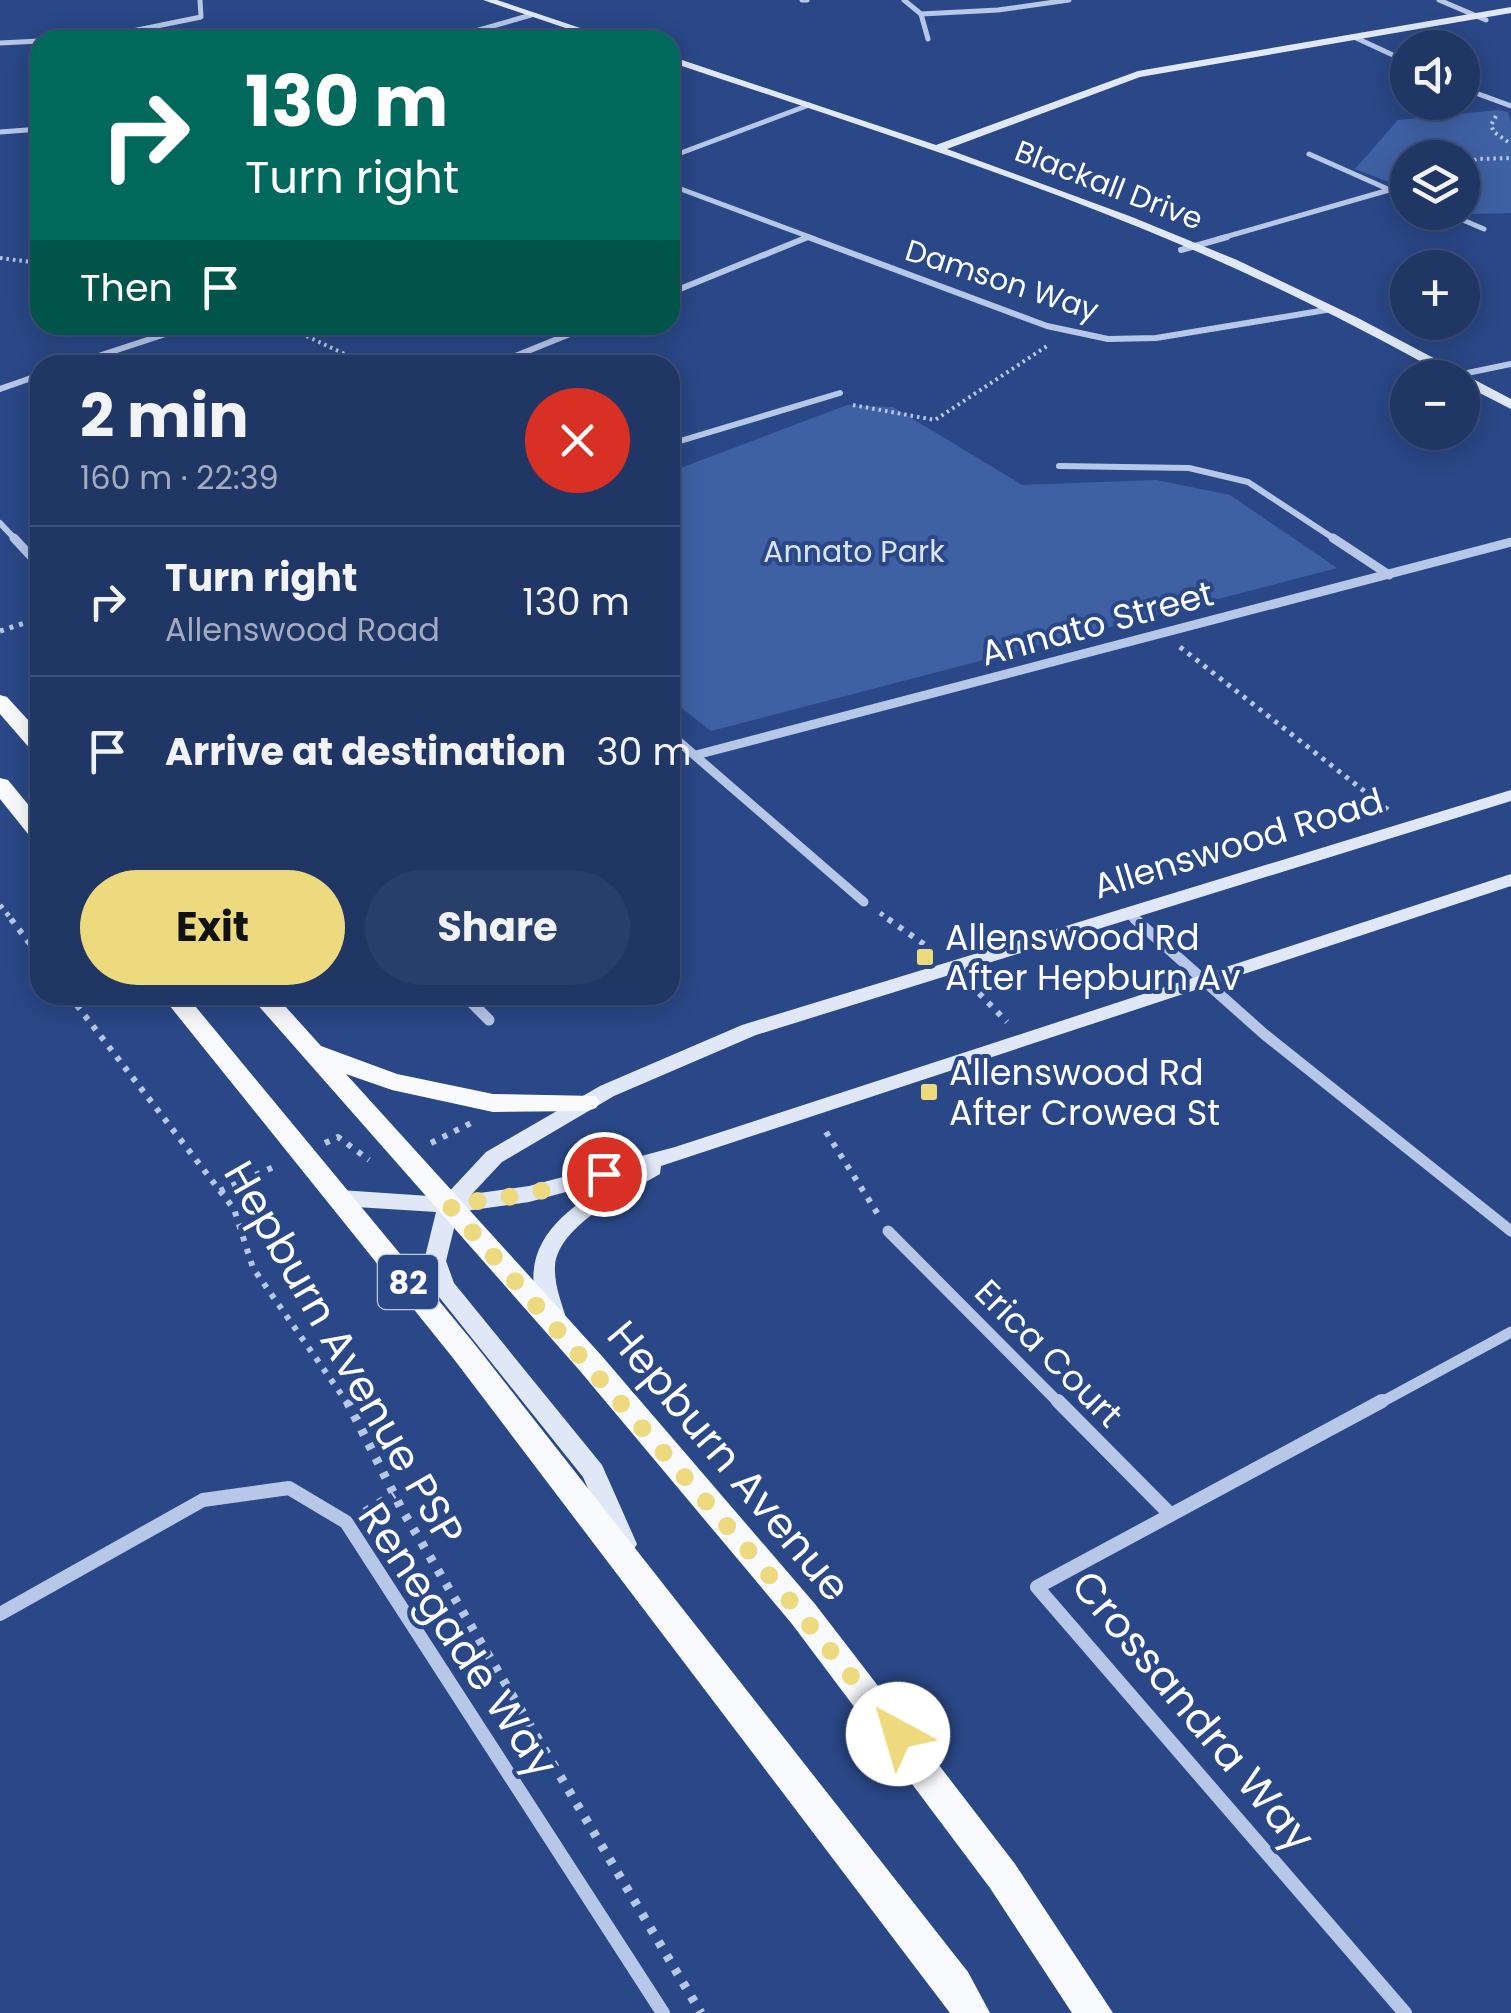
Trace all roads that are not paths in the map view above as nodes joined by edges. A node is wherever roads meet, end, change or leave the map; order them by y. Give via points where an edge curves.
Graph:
1 (200, 0) edge
2 (472, 0) edge
3 (488, 0) edge
4 (904, 0) edge
5 (1069, 0) edge
6 (1439, 0) edge
7 (1511, 13) edge
8 (921, 14) junction
9 (526, 16) junction
10 (1481, 18) junction
11 (137, 30) edge
12 (478, 30) edge
13 (563, 30) edge
14 (575, 30) edge
15 (928, 39) dead end
16 (1358, 39) junction
17 (30, 42) edge
18 (0, 43) edge
19 (1390, 54) edge
20 (680, 66) edge
21 (1480, 95) edge
22 (804, 106) junction
23 (1507, 106) edge
24 (30, 130) edge
25 (0, 132) edge
26 (680, 152) edge
27 (938, 153) junction
28 (1310, 154) dead end
29 (680, 189) edge
30 (1389, 190) joint
31 (1480, 227) edge
32 (1484, 229) dead end
33 (809, 237) junction
34 (1188, 248) junction
35 (680, 289) edge
36 (1332, 309) junction
37 (1318, 313) junction
38 (162, 335) edge
39 (568, 335) edge
40 (101, 355) edge
41 (519, 355) edge
42 (1407, 360) edge
43 (1430, 360) edge
44 (1511, 364) edge
45 (1480, 370) edge
46 (30, 379) edge
47 (1480, 387) edge
48 (0, 389) edge
49 (840, 393) dead end
50 (1480, 400) edge
51 (1511, 405) edge
52 (1511, 417) edge
53 (680, 441) edge
54 (1059, 466) dead end
55 (0, 523) edge
56 (1511, 542) edge
57 (30, 555) edge
58 (1389, 576) junction
59 (0, 701) edge
60 (30, 735) edge
61 (680, 742) edge
62 (696, 755) junction
63 (0, 785) edge
64 (1511, 795) edge
65 (30, 822) edge
66 (1511, 880) edge
67 (864, 902) dead end
68 (1129, 914) junction
69 (1202, 979) junction
70 (181, 1005) edge
71 (270, 1005) edge
72 (474, 1005) edge
73 (489, 1020) dead end
74 (311, 1051) junction
75 (587, 1102) junction
76 (680, 1153) junction
77 (340, 1198) junction
78 (449, 1205) junction
79 (888, 1231) road end
80 (1511, 1231) edge
81 (556, 1326) junction
82 (1511, 1332) edge
83 (1170, 1514) junction
84 (637, 1574) junction
85 (0, 1614) edge
86 (663, 2013) edge
87 (971, 2013) edge
88 (1094, 2013) edge
89 (1405, 2013) edge

1 - 11 street via 201,17
2 - 9 street
3 - 9 street
4 - 8 street
5 - 8 street
6 - 10 street
7 - 10 street
8 - 15 street
9 - 12 street
9 - 13 street
9 - 14 street
10 - 16 street
16 - 19 street
16 - 27 street via 1142,80
17 - 18 street
20 - 22 street, Blackall Drive
21 - 23 street
22 - 26 street
22 - 27 street, Blackall Drive
24 - 25 street
27 - 34 street, Blackall Drive
28 - 30 street
29 - 33 street, Damson Way
30 - 34 street
31 - 32 street
33 - 35 street
33 - 37 street, Damson Way via 1069,331 1108,339
34 - 36 street, Blackall Drive
34 - 37 street, Blackall Drive
36 - 37 street, Damson Way
36 - 43 street, Blackall Drive
37 - 42 street, Blackall Drive
38 - 40 street
39 - 41 street
44 - 45 street
46 - 48 street
47 - 51 street, Blackall Drive
49 - 53 street
50 - 52 street
54 - 58 street via 1189,468 1248,482
55 - 57 street
56 - 58 street, Annato Street
58 - 62 street, Annato Street
59 - 60 main road
61 - 62 street
62 - 67 street
63 - 65 main road
64 - 68 street, Allenswood Road
66 - 69 street
68 - 69 street
68 - 75 street, Allenswood Road via 749,1030
69 - 76 street
69 - 80 street
70 - 77 main road, 82
71 - 74 main road, Hepburn Avenue / 82
72 - 73 street
74 - 75 main road via 392,1081 493,1103
74 - 78 main road, Hepburn Avenue / 82
75 - 78 street, Allenswood Road via 494,1157
76 - 78 street via 529,1194
76 - 81 street via 564,1227 544,1262
77 - 78 street
77 - 84 main road, 82
78 - 81 main road, Hepburn Avenue / 82
78 - 84 street, Allenswood Road via 434,1261 444,1286 592,1472
79 - 83 street, Erica Court
81 - 88 main road, Hepburn Avenue / 82 via 898,1734
82 - 83 street, Crossandra Way
83 - 89 street, Crossandra Way via 1037,1587
84 - 87 main road, 82
85 - 86 street, Renegade Way via 203,1500 289,1488 346,1522

